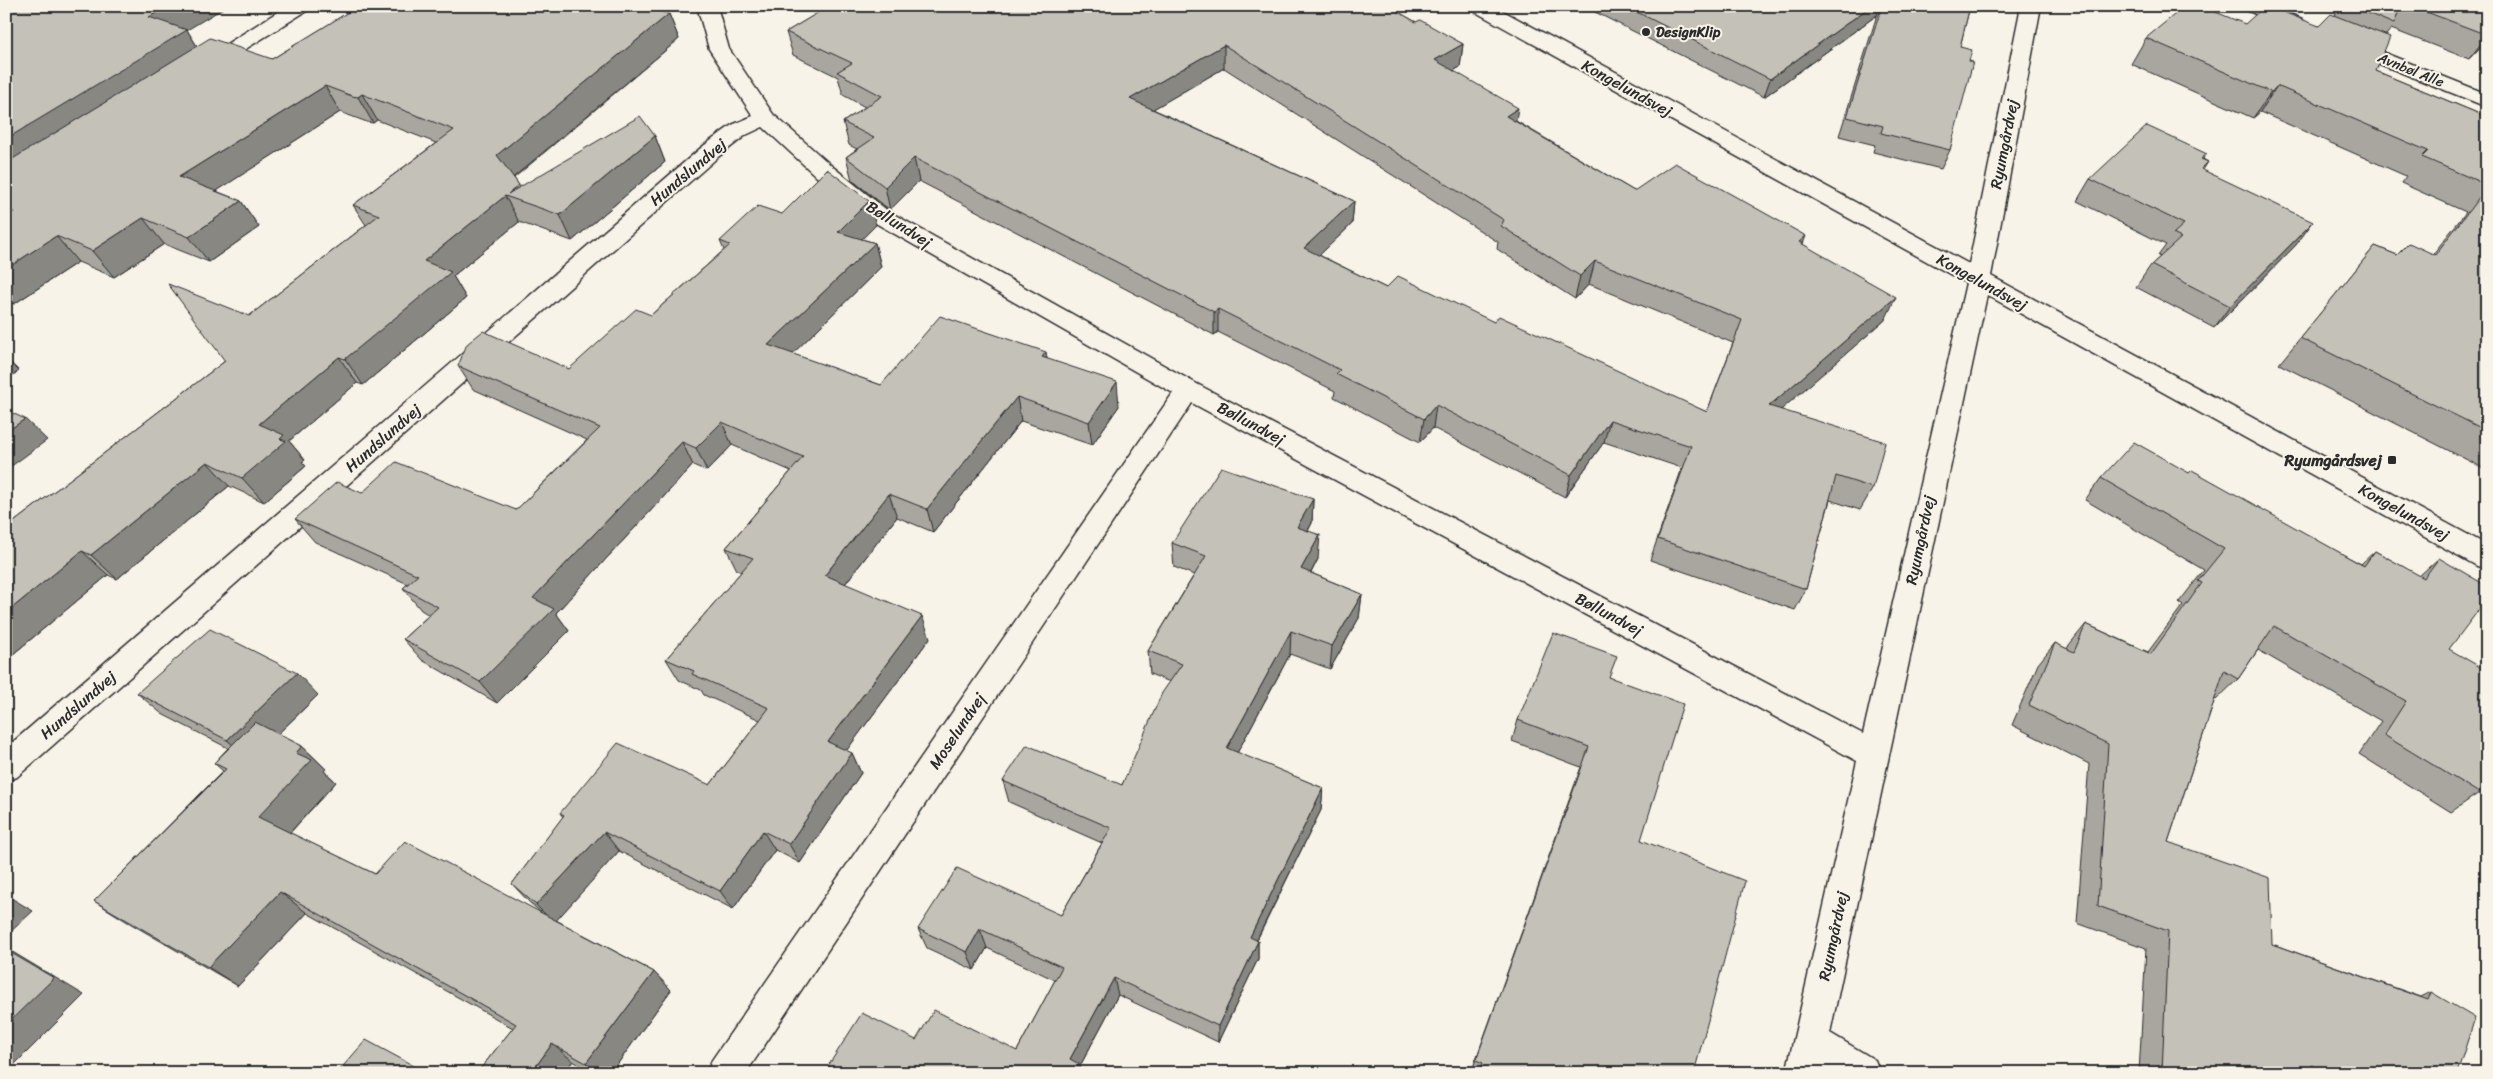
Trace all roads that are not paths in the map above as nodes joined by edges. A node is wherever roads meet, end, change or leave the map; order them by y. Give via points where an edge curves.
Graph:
1 (301, 6) edge
2 (707, 6) edge
3 (1479, 6) edge
4 (2031, 6) edge
5 (2253, 6) edge
6 (192, 74) edge
7 (2487, 101) edge
8 (765, 118) junction
9 (1978, 280) junction
10 (1188, 390) junction
11 (2487, 558) edge
12 (1873, 754) junction
13 (6, 767) edge
14 (1807, 1056) edge
15 (725, 1073) edge
16 (1862, 1073) edge

1 - 6 street
2 - 8 street, Bøllundvej via 719,50
3 - 9 street, Kongelundsvej
4 - 9 street, Ryumgårdvej
5 - 7 street, Avnbøl Alle
8 - 10 street, Bøllundvej via 880,216
8 - 13 street, Hundslundvej via 739,130 710,152
9 - 11 street, Kongelundsvej
9 - 12 street, Ryumgårdvej
10 - 12 street, Bøllundvej
10 - 15 street, Moselundvej
12 - 14 street, Ryumgårdvej
14 - 16 street

